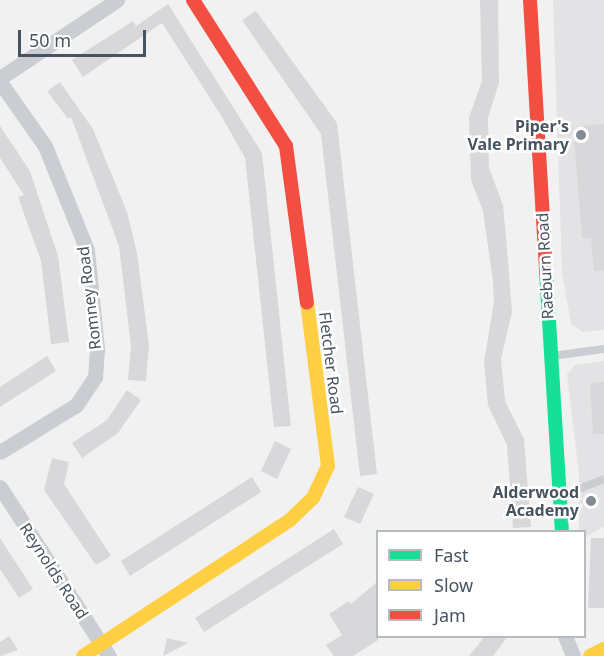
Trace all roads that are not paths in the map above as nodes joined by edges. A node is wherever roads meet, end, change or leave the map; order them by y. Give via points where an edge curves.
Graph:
1 (117, 0) edge
2 (193, 0) edge
3 (530, 0) edge
4 (0, 80) edge
5 (604, 349) edge
6 (550, 356) junction
7 (0, 452) edge
8 (604, 478) edge
9 (0, 487) edge
10 (561, 496) junction
11 (562, 530) edge
12 (566, 638) edge
13 (604, 649) edge
14 (105, 650) edge
15 (83, 656) edge
16 (573, 656) edge
17 (590, 656) edge

1 - 4 street
2 - 14 street, Fletcher Road via 286,146 328,465 314,498 290,520
3 - 6 street, Raeburn Road
4 - 7 street, Romney Road via 45,146 87,250 98,349 95,377 76,405
5 - 6 lane
6 - 10 street, Raeburn Road
8 - 10 lane
9 - 14 street, Reynolds Road
10 - 11 street, Raeburn Road
12 - 16 street
13 - 17 street
14 - 15 street, Fletcher Road

